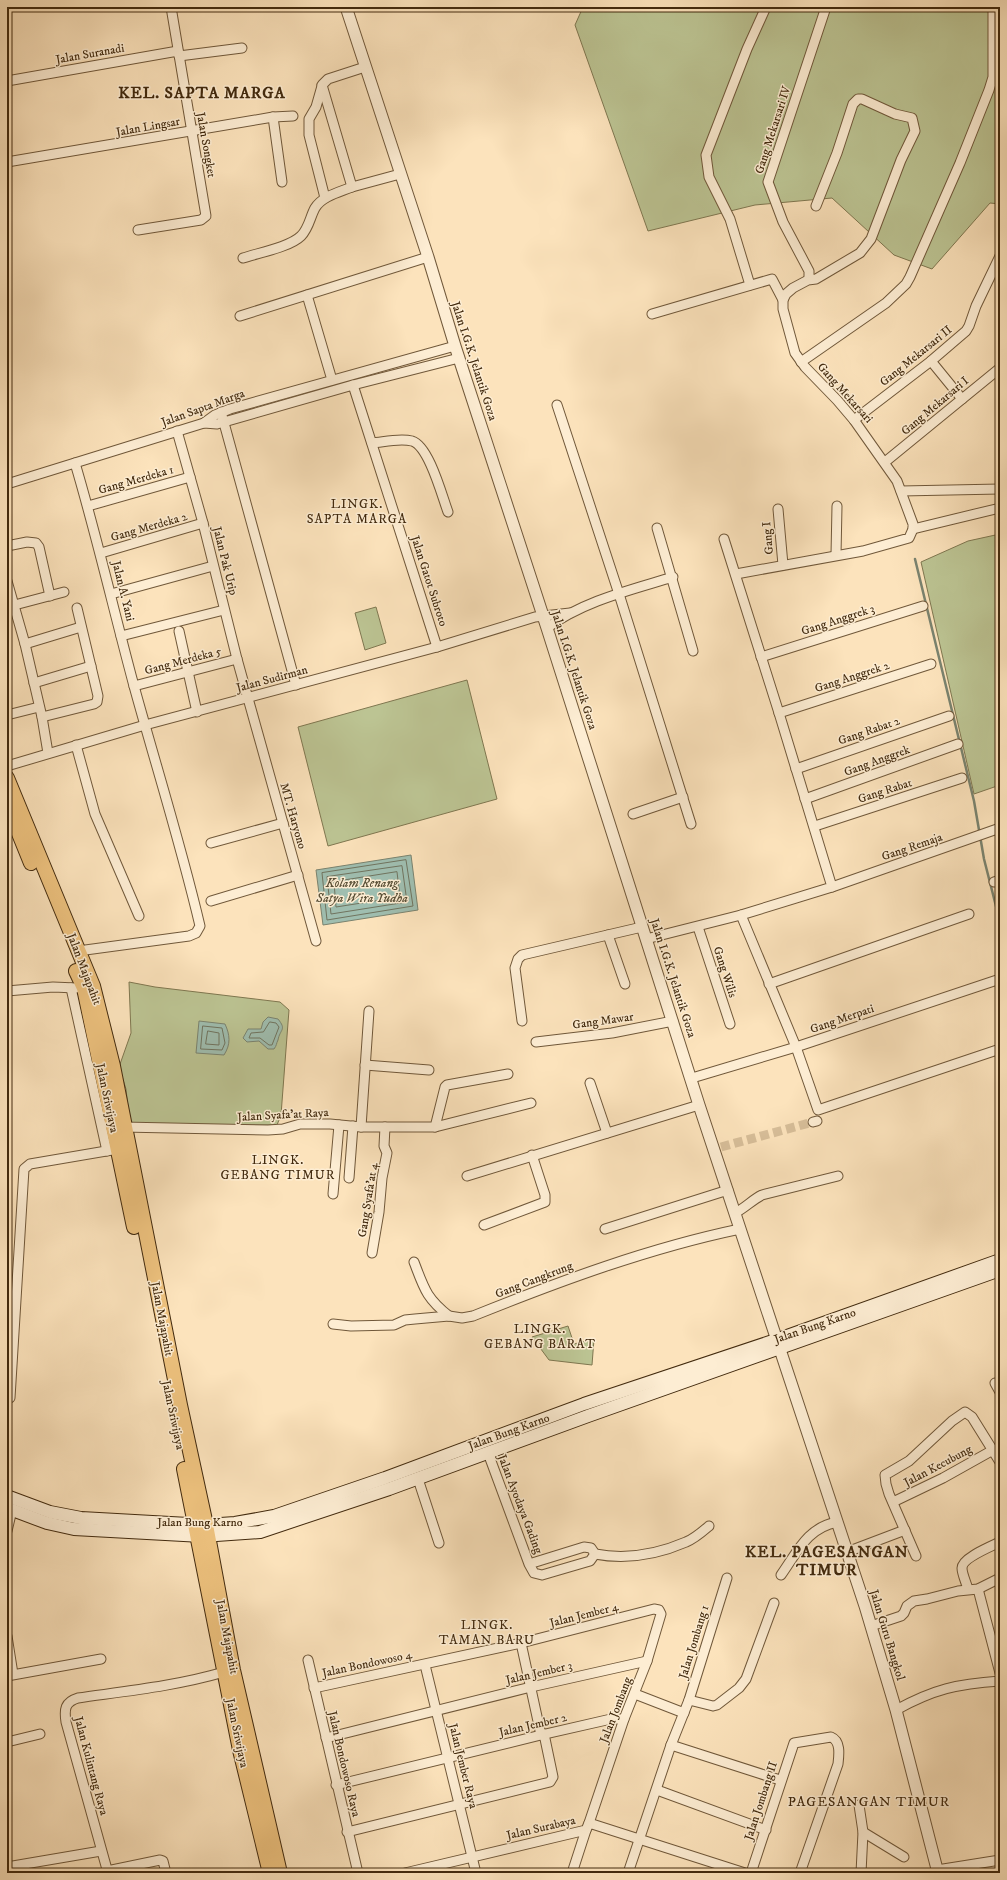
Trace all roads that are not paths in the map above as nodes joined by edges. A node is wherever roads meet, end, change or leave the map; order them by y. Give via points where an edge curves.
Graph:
1 (171, 7) edge
2 (346, 7) edge
3 (766, 7) edge
4 (826, 7) edge
5 (995, 9) edge
6 (242, 48) dead end
7 (178, 54) junction
8 (365, 67) junction
9 (7, 81) edge
10 (322, 85) junction
11 (293, 116) dead end
12 (273, 117) junction
13 (192, 131) junction
14 (7, 162) edge
15 (400, 174) junction
16 (282, 182) dead end
17 (352, 187) junction
18 (325, 198) junction
19 (816, 206) dead end
20 (138, 230) dead end
21 (1000, 256) edge
22 (428, 257) junction
23 (243, 258) dead end
24 (809, 279) junction
25 (750, 285) junction
26 (307, 295) junction
27 (783, 305) junction
28 (652, 314) dead end
29 (240, 316) dead end
30 (455, 346) junction
31 (459, 358) junction
32 (403, 361) junction
33 (931, 361) junction
34 (801, 362) junction
35 (1000, 368) edge
36 (405, 371) junction
37 (332, 380) junction
38 (353, 385) junction
39 (962, 399) junction
40 (557, 405) dead end
41 (221, 412) junction
42 (854, 420) junction
43 (224, 422) junction
44 (204, 423) junction
45 (177, 432) junction
46 (372, 443) junction
47 (885, 462) junction
48 (75, 463) junction
49 (190, 477) junction
50 (7, 484) edge
51 (1000, 488) edge
52 (901, 489) junction
53 (88, 506) junction
54 (837, 506) dead end
55 (1000, 508) edge
56 (778, 509) dead end
57 (448, 512) dead end
58 (203, 523) junction
59 (657, 528) dead end
60 (913, 529) junction
61 (724, 539) dead end
62 (7, 546) edge
63 (101, 553) junction
64 (836, 555) junction
65 (783, 565) junction
66 (213, 566) junction
67 (736, 574) junction
68 (673, 577) junction
69 (7, 581) edge
70 (64, 592) dead end
71 (111, 594) junction
72 (619, 594) junction
73 (50, 596) junction
74 (10, 606) edge
75 (923, 606) dead end
76 (77, 608) dead end
77 (224, 610) junction
78 (570, 613) junction
79 (542, 616) junction
80 (81, 627) junction
81 (547, 628) junction
82 (178, 631) dead end
83 (121, 636) junction
84 (25, 644) junction
85 (437, 647) junction
86 (693, 651) dead end
87 (761, 657) junction
88 (237, 659) junction
89 (931, 664) dead end
90 (91, 666) junction
91 (187, 672) junction
92 (34, 683) junction
93 (296, 685) junction
94 (134, 686) junction
95 (248, 697) junction
96 (39, 707) junction
97 (197, 712) junction
98 (779, 713) junction
99 (7, 715) edge
100 (949, 716) dead end
101 (42, 717) junction
102 (145, 725) junction
103 (958, 744) dead end
104 (76, 745) junction
105 (48, 753) junction
106 (7, 766) edge
107 (796, 769) junction
108 (7, 778) edge
109 (962, 778) dead end
110 (683, 797) junction
111 (805, 799) junction
112 (7, 804) edge
113 (633, 814) dead end
114 (283, 823) junction
115 (691, 824) dead end
116 (815, 826) junction
117 (1000, 828) edge
118 (211, 843) dead end
119 (34, 857) junction
120 (298, 875) junction
121 (832, 887) junction
122 (211, 901) dead end
123 (969, 914) dead end
124 (741, 915) junction
125 (139, 916) dead end
126 (642, 926) junction
127 (698, 927) junction
128 (608, 934) junction
129 (646, 940) junction
130 (316, 941) dead end
131 (78, 952) junction
132 (1000, 979) edge
133 (625, 984) dead end
134 (769, 984) junction
135 (77, 988) junction
136 (7, 991) edge
137 (369, 1011) dead end
138 (522, 1021) dead end
139 (673, 1021) junction
140 (730, 1024) dead end
141 (536, 1042) dead end
142 (796, 1047) junction
143 (1000, 1049) edge
144 (365, 1065) junction
145 (429, 1070) dead end
146 (508, 1074) dead end
147 (692, 1078) junction
148 (590, 1083) dead end
149 (531, 1103) dead end
150 (699, 1105) junction
151 (339, 1125) junction
152 (357, 1126) junction
153 (119, 1127) junction
154 (385, 1127) junction
155 (429, 1127) junction
156 (607, 1133) junction
157 (119, 1154) junction
158 (532, 1155) junction
159 (468, 1176) dead end
160 (838, 1176) dead end
161 (349, 1178) dead end
162 (728, 1190) junction
163 (333, 1194) dead end
164 (735, 1213) junction
165 (484, 1225) dead end
166 (740, 1228) junction
167 (605, 1229) dead end
168 (372, 1253) dead end
169 (1000, 1260) edge
170 (414, 1262) dead end
171 (1000, 1270) edge
172 (449, 1316) junction
173 (333, 1324) dead end
174 (778, 1345) junction
175 (995, 1383) dead end
176 (1000, 1392) edge
177 (10, 1398) dead end
178 (570, 1410) junction
179 (574, 1421) junction
180 (993, 1450) junction
181 (488, 1453) junction
182 (1000, 1462) edge
183 (418, 1479) junction
184 (387, 1484) junction
185 (7, 1496) edge
186 (893, 1502) junction
187 (10, 1510) edge
188 (48, 1517) junction
189 (837, 1522) junction
190 (709, 1526) dead end
191 (8, 1529) edge
192 (202, 1530) junction
193 (905, 1530) junction
194 (1000, 1542) edge
195 (439, 1543) dead end
196 (847, 1552) junction
197 (595, 1554) junction
198 (916, 1556) dead end
199 (529, 1564) junction
200 (781, 1575) dead end
201 (727, 1578) dead end
202 (1000, 1578) edge
203 (968, 1589) junction
204 (978, 1589) junction
205 (774, 1603) dead end
206 (654, 1609) joint
207 (871, 1626) junction
208 (7, 1636) edge
209 (521, 1643) junction
210 (101, 1659) dead end
211 (308, 1660) dead end
212 (647, 1661) junction
213 (426, 1665) junction
214 (224, 1672) junction
215 (1000, 1673) edge
216 (10, 1675) edge
217 (1000, 1681) edge
218 (531, 1687) junction
219 (314, 1688) junction
220 (635, 1694) junction
221 (689, 1700) junction
222 (896, 1710) junction
223 (436, 1711) junction
224 (684, 1713) junction
225 (624, 1718) junction
226 (40, 1734) dead end
227 (542, 1735) junction
228 (326, 1738) junction
229 (7, 1742) edge
230 (671, 1745) junction
231 (246, 1749) junction
232 (448, 1757) junction
233 (780, 1780) junction
234 (336, 1785) junction
235 (657, 1790) junction
236 (461, 1805) junction
237 (859, 1805) dead end
238 (587, 1826) junction
239 (766, 1830) junction
240 (348, 1832) junction
241 (863, 1832) junction
242 (641, 1837) junction
243 (101, 1851) junction
244 (472, 1856) junction
245 (904, 1857) dead end
246 (1000, 1860) edge
247 (7, 1867) edge
248 (108, 1872) edge
249 (938, 1872) edge
250 (166, 1873) edge
251 (270, 1873) edge
252 (280, 1873) edge
253 (358, 1873) edge
254 (405, 1873) edge
255 (476, 1873) edge
256 (572, 1873) edge
257 (628, 1873) edge
258 (746, 1873) edge
259 (751, 1873) edge
260 (800, 1873) edge
261 (861, 1873) edge

1 - 7 street, Jalan Songket
2 - 8 street, Jalan I.G.K. Jelantik Goza
3 - 25 street via 706,155 709,177 730,219
4 - 24 street, Gang Mekarsari IV via 768,182 783,222 809,271
5 - 34 street via 993,77 989,90 910,277 886,303
6 - 7 street, Jalan Suranadi
7 - 9 street, Jalan Suranadi
7 - 13 street, Jalan Songket
8 - 10 street via 328,79
8 - 15 street, Jalan I.G.K. Jelantik Goza
10 - 17 street
10 - 18 street via 316,107 309,119 309,135
11 - 12 street, Jalan Lingsar
12 - 13 street, Jalan Lingsar
12 - 16 street
13 - 14 street, Jalan Lingsar
13 - 20 street, Jalan Songket via 206,216 201,220
15 - 17 street
15 - 22 street, Jalan I.G.K. Jelantik Goza
17 - 18 street
18 - 23 street via 316,207 310,224 301,236 287,244
19 - 24 street via 853,104 858,99 914,120 915,131 871,239 865,248 816,279
21 - 33 street, Gang Mekarsari II via 969,326
22 - 26 street
22 - 30 street, Jalan I.G.K. Jelantik Goza
24 - 27 street via 790,290
25 - 27 street, Gang Mekarsari via 772,279
25 - 28 street
26 - 29 street
26 - 37 street
27 - 34 street, Gang Mekarsari via 795,353
30 - 31 street, Jalan I.G.K. Jelantik Goza
30 - 32 street, Jalan Sapta Marga
31 - 36 street
31 - 79 street, Jalan I.G.K. Jelantik Goza
32 - 36 street
32 - 37 street, Jalan Sapta Marga
33 - 39 street
33 - 42 street, Gang Mekarsari II
34 - 42 street, Gang Mekarsari
35 - 39 street, Gang Mekarsari I
36 - 38 street
37 - 41 street, Jalan Sapta Marga
38 - 43 street
38 - 46 street, Jalan Gatot Subroto
39 - 47 street, Gang Mekarsari I
40 - 72 street
41 - 43 street
41 - 44 street, Jalan Sapta Marga
42 - 47 street, Gang Mekarsari
43 - 44 street
43 - 93 street
44 - 45 street, Jalan Sapta Marga
45 - 48 street, Jalan Sapta Marga
45 - 49 street, Jalan Pak Urip
46 - 57 street via 405,440 414,442 430,464
46 - 85 street, Jalan Gatot Subroto
47 - 52 street, Gang Mekarsari
48 - 50 street, Jalan Sapta Marga
48 - 53 street, Jalan A. Yani
49 - 53 street, Gang Merdeka 1
49 - 58 street, Jalan Pak Urip
51 - 52 street
52 - 60 street, Gang Mekarsari
53 - 63 street, Jalan A. Yani
54 - 64 street
55 - 60 street
56 - 65 street, Gang I
58 - 63 street, Gang Merdeka 2
58 - 66 street, Jalan Pak Urip
59 - 68 street
60 - 64 street via 909,538
61 - 67 street
62 - 73 street via 36,543
63 - 71 street, Jalan A. Yani
64 - 65 street
65 - 67 street
66 - 71 street
66 - 77 street, Jalan Pak Urip
67 - 87 street
68 - 72 street
68 - 86 street
69 - 74 street
70 - 73 street
71 - 83 street, Jalan A. Yani
72 - 78 street
72 - 110 street
73 - 74 street
74 - 84 street
75 - 87 street, Gang Anggrek 3
76 - 80 street
77 - 83 street
77 - 88 street, Jalan Pak Urip
78 - 79 street, Jalan Sudirman
78 - 81 street
79 - 81 street, Jalan I.G.K. Jelantik Goza
79 - 85 street, Jalan Sudirman
80 - 84 street
80 - 90 street
81 - 126 street, Jalan I.G.K. Jelantik Goza
82 - 91 street
83 - 94 street, Jalan A. Yani
84 - 92 street
85 - 93 street, Jalan Sudirman
87 - 98 street
88 - 91 street, Gang Merdeka 5
88 - 95 street, Jalan Pak Urip
89 - 98 street, Gang Anggrek 2
90 - 92 street
90 - 101 street via 97,702
91 - 94 street, Gang Merdeka 5
91 - 97 street
92 - 96 street
93 - 95 street, Jalan Sudirman
94 - 102 street, Jalan A. Yani
95 - 97 street, Jalan Sudirman
95 - 114 street, MT. Haryono
96 - 99 street
96 - 101 street
97 - 102 street, Jalan Sudirman
98 - 107 street
100 - 107 street, Gang Rabat 2
101 - 105 street
102 - 104 street, Jalan Sudirman
102 - 131 street, Jalan A. Yani via 200,926 196,933 189,936
103 - 111 street, Gang Anggrek
104 - 105 street, Jalan Sudirman
104 - 125 street via 95,814
105 - 106 street, Jalan Sudirman
107 - 111 street
108 - 119 main road, Jalan Majapahit
109 - 116 street, Gang Rabat
110 - 113 street
110 - 115 street
111 - 116 street
112 - 119 main road, Jalan Sriwijaya
114 - 118 street
114 - 120 street, MT. Haryono
116 - 121 street
117 - 121 street, Gang Remaja
119 - 131 main road, Jalan Majapahit
119 - 135 main road, Jalan Sriwijaya
120 - 122 street
120 - 130 street, MT. Haryono
121 - 124 street, Gang Remaja
123 - 134 street
124 - 127 street, Gang Remaja
124 - 134 street
126 - 128 street
126 - 129 street, Jalan I.G.K. Jelantik Goza
127 - 129 street, Gang Remaja
127 - 140 street, Gang Wilis
128 - 133 street
128 - 138 street via 522,955 518,959 515,968
129 - 139 street, Jalan I.G.K. Jelantik Goza
131 - 153 main road, Jalan Majapahit via 98,1002
132 - 142 street, Gang Merpati
134 - 142 street
135 - 136 street via 53,987
135 - 153 main road, Jalan Sriwijaya
135 - 157 street
137 - 144 street
139 - 141 street, Gang Mawar via 612,1033
139 - 147 street, Jalan I.G.K. Jelantik Goza
142 - 143 street via 818,1110
142 - 147 street, Gang Merpati
144 - 145 street
144 - 152 street
146 - 155 street via 447,1085
147 - 150 street, Jalan I.G.K. Jelantik Goza
148 - 156 street
149 - 155 street, Jalan Syafa'at Raya
150 - 156 street
150 - 162 street, Jalan I.G.K. Jelantik Goza via 718,1148
151 - 152 street, Jalan Syafa'at Raya
151 - 153 street, Jalan Syafa'at Raya via 300,1124 268,1130
151 - 163 street via 340,1138
152 - 154 street, Jalan Syafa'at Raya
152 - 161 street
153 - 157 main road, Jalan Sriwijaya
154 - 155 street, Jalan Syafa'at Raya
154 - 168 street, Gang Syafa'at 4 via 384,1146 387,1153
156 - 158 street
157 - 177 street via 30,1164 24,1169
157 - 192 main road, Jalan Sriwijaya
158 - 159 street
158 - 165 street via 545,1195 544,1202
160 - 164 street via 762,1195
162 - 164 street, Jalan I.G.K. Jelantik Goza
162 - 167 street
164 - 166 street, Jalan I.G.K. Jelantik Goza
166 - 172 street, Gang Cangkrung via 633,1257 473,1316
166 - 174 street, Jalan I.G.K. Jelantik Goza
169 - 174 main road, Jalan Bung Karno
170 - 172 street via 424,1291 434,1305
171 - 174 main road
172 - 173 street, Gang Cangkrung via 407,1320 394,1326
174 - 178 main road, Jalan Bung Karno
174 - 179 main road
174 - 189 street, Jalan Guru Bangkol
175 - 176 street
178 - 179 main road
178 - 184 main road, Jalan Bung Karno
179 - 181 main road
180 - 182 street, Jalan Kecubung
180 - 186 street, Jalan Kecubung via 944,1478
180 - 186 street, Jalan Kecubung via 972,1416 965,1412 909,1461 885,1475
181 - 183 main road
181 - 199 street, Jalan Ayodaya Gading
183 - 184 main road
183 - 195 street
184 - 192 main road, Jalan Bung Karno via 274,1516
185 - 188 main road, Jalan Bung Karno
186 - 193 street, Jalan Kecubung
187 - 188 main road
187 - 191 street
188 - 192 main road, Jalan Bung Karno
189 - 196 street, Jalan Guru Bangkol
189 - 200 street via 809,1535
190 - 197 street, Jalan Ayodaya Gading via 687,1542 640,1556 614,1558
192 - 214 main road, Jalan Sriwijaya
192 - 231 main road, Jalan Majapahit via 233,1670
193 - 196 street
193 - 198 street, Jalan Kecubung
194 - 203 street via 964,1562 962,1567
196 - 207 street, Jalan Guru Bangkol
197 - 199 street, Jalan Ayodaya Gading via 584,1546
197 - 199 street, Jalan Ayodaya Gading via 590,1561 542,1575 534,1573
201 - 221 street, Jalan Jombang 1
202 - 204 street
203 - 204 street
203 - 207 street via 914,1600 900,1616
204 - 215 street
205 - 221 street via 746,1679 739,1688 717,1705 709,1706
206 - 209 street, Jalan Jember 4
206 - 212 street, Jalan Jombang via 660,1610 661,1614
207 - 222 street, Jalan Guru Bangkol
208 - 216 street
209 - 213 street, Jalan Jember 4
209 - 218 street
210 - 216 street
211 - 219 street, Jalan Bondowoso Raya
212 - 218 street, Jalan Jember 3
212 - 220 street, Jalan Jombang
213 - 219 street, Jalan Bondowoso 4
213 - 223 street, Jalan Jember Raya
214 - 231 main road, Jalan Sriwijaya
214 - 243 street, Jalan Kulintang Raya via 168,1686 78,1698 67,1704 64,1711 66,1722
217 - 222 street via 943,1688
218 - 223 street, Jalan Jember 3
218 - 227 street
219 - 228 street, Jalan Bondowoso Raya
220 - 224 street
220 - 225 street, Jalan Jombang
221 - 224 street, Jalan Jombang 1
222 - 249 street, Jalan Guru Bangkol
223 - 228 street, Jalan Jember 3
223 - 232 street, Jalan Jember Raya
224 - 230 street, Jalan Jombang 1
225 - 227 street, Jalan Jember 2
225 - 238 street, Jalan Jombang
226 - 229 street
227 - 232 street, Jalan Jember 2
227 - 236 street via 553,1777 550,1782
228 - 234 street, Jalan Bondowoso Raya
230 - 233 street
230 - 235 street, Jalan Jombang 1
231 - 251 main road, Jalan Sriwijaya
231 - 252 main road, Jalan Majapahit
232 - 234 street, Jalan Jember 2
232 - 236 street, Jalan Jember Raya
233 - 239 street, Jalan Jombang II
233 - 260 street, Jalan Jombang II via 793,1745 799,1741 831,1737 836,1741 838,1764
234 - 240 street, Jalan Bondowoso Raya
235 - 239 street
235 - 242 street, Jalan Jombang 1
236 - 240 street
236 - 244 street, Jalan Jember Raya
237 - 241 street
238 - 242 street, Jalan Surabaya
238 - 244 street, Jalan Surabaya
238 - 256 street, Jalan Jombang
239 - 259 street, Jalan Jombang II
240 - 253 street, Jalan Bondowoso Raya
241 - 245 street
241 - 261 street
242 - 257 street, Jalan Jombang 1
242 - 258 street, Jalan Surabaya
243 - 247 street
243 - 248 street, Jalan Kulintang Raya
244 - 254 street, Jalan Surabaya
244 - 255 street, Jalan Jember Raya
246 - 249 street
248 - 250 street via 160,1860 163,1861

